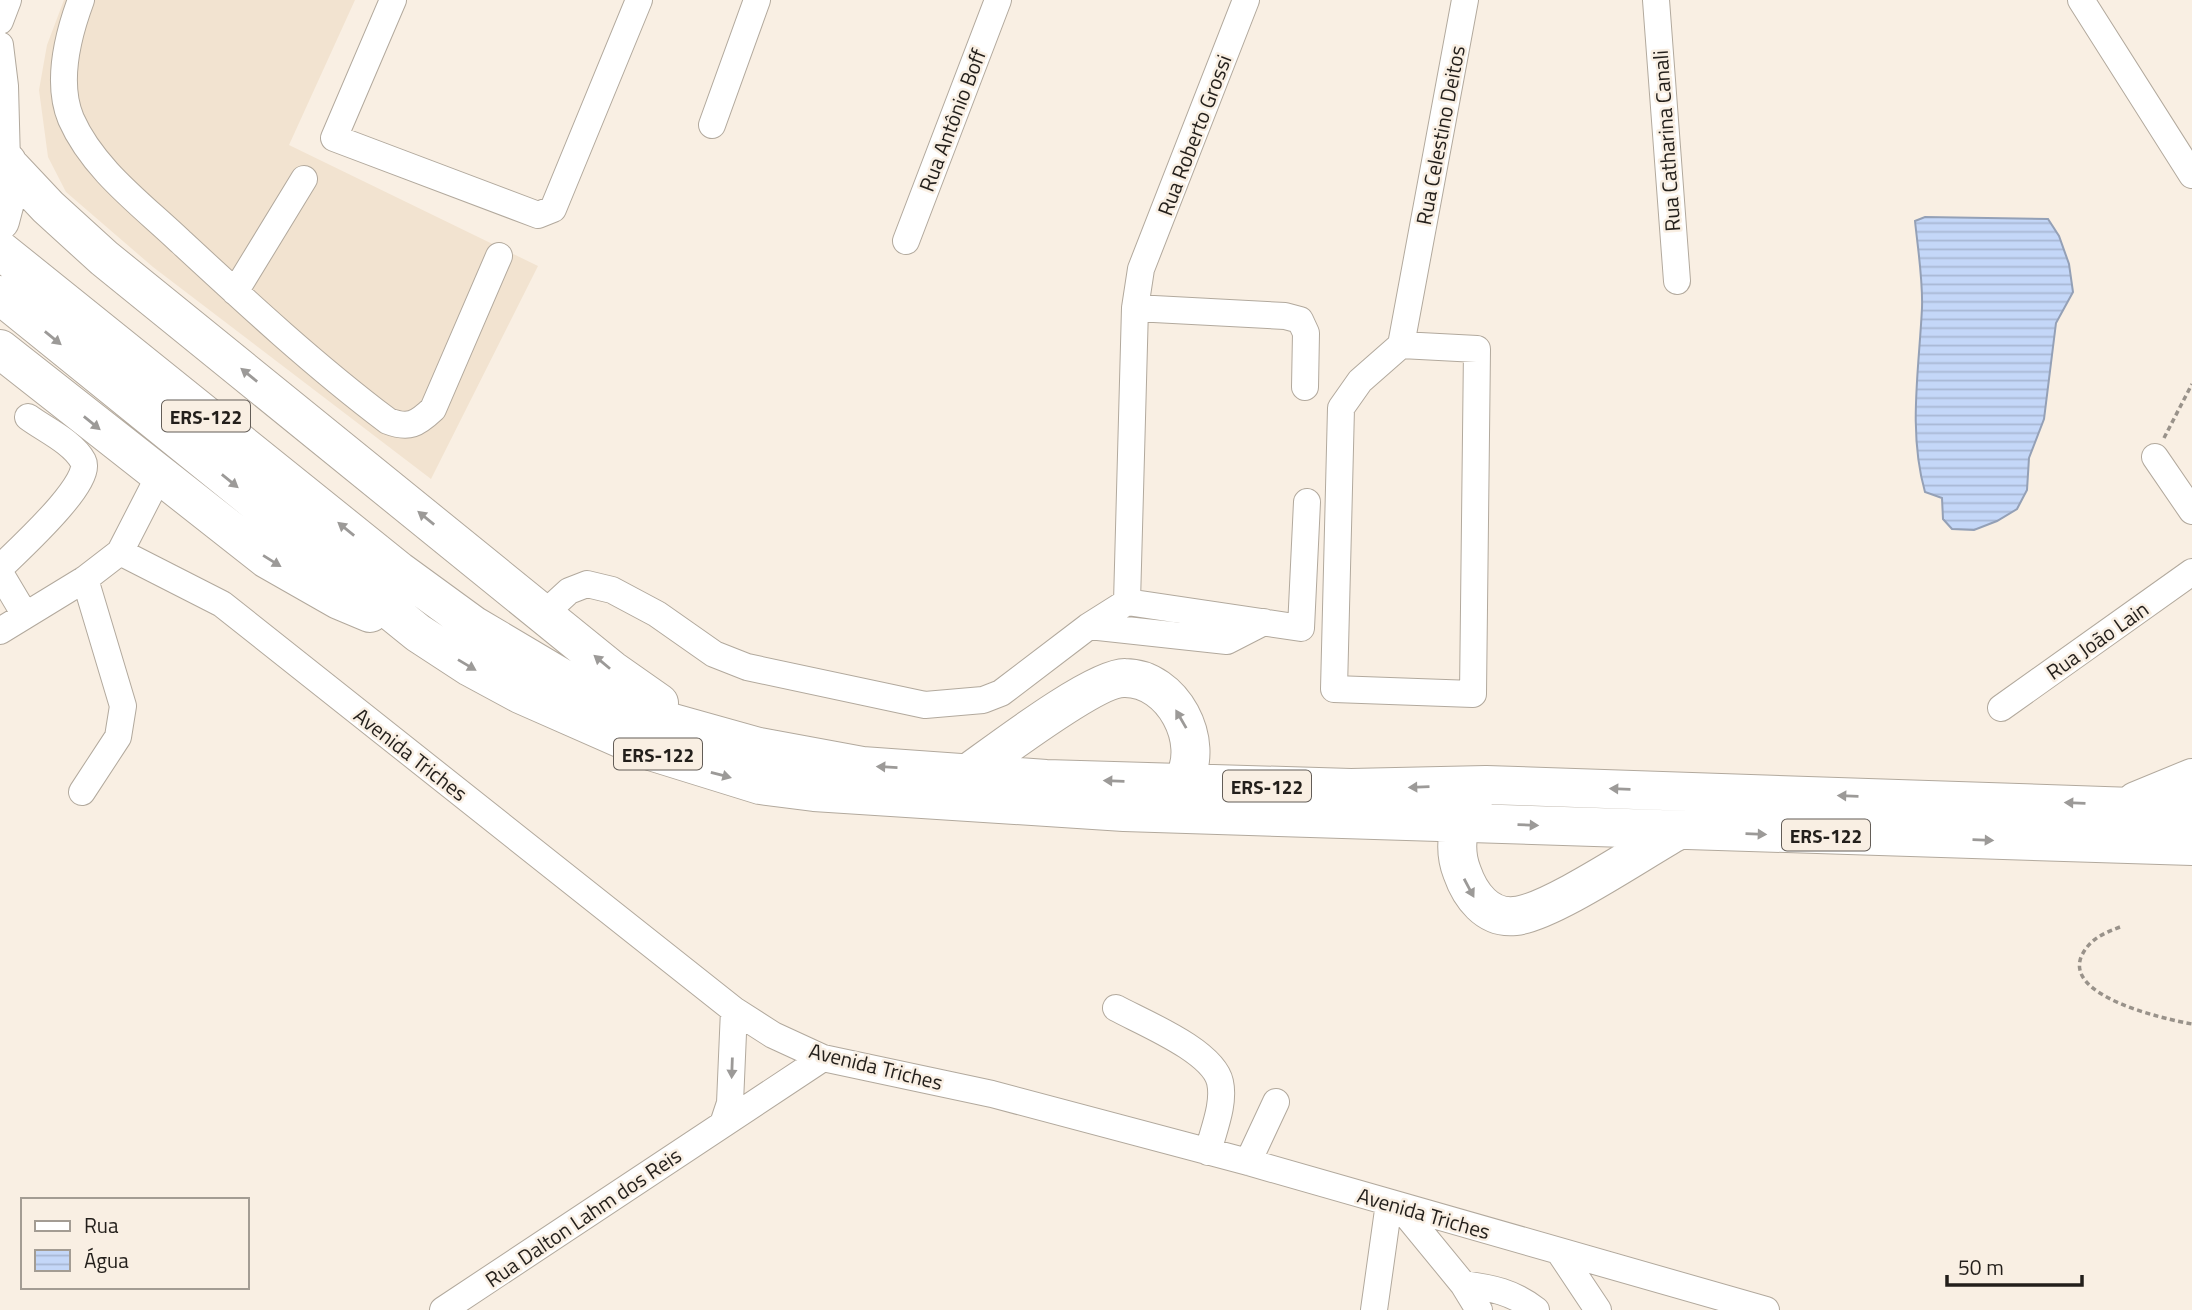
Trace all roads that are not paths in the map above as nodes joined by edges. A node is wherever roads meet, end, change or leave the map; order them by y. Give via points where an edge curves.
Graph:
1 (8, 0) edge
2 (81, 0) edge
3 (393, 0) edge
4 (639, 0) edge
5 (757, 0) edge
6 (998, 0) edge
7 (1246, 0) edge
8 (1465, 0) edge
9 (1656, 0) edge
10 (2081, 0) edge
11 (0, 21) edge
12 (0, 46) edge
13 (712, 125) dead end
14 (4, 159) edge
15 (2192, 175) edge
16 (304, 179) dead end
17 (0, 221) edge
18 (906, 241) dead end
19 (0, 250) edge
20 (499, 256) dead end
21 (1676, 282) dead end
22 (235, 292) junction
23 (0, 295) edge
24 (1135, 308) junction
25 (1401, 345) junction
26 (0, 349) edge
27 (1305, 387) dead end
28 (28, 417) dead end
29 (2155, 457) road end
30 (159, 476) junction
31 (1307, 502) dead end
32 (2192, 511) edge
33 (120, 552) junction
34 (0, 570) edge
35 (2192, 572) edge
36 (85, 579) junction
37 (1127, 602) junction
38 (545, 613) junction
39 (25, 615) junction
40 (1264, 622) junction
41 (1089, 625) junction
42 (0, 631) edge
43 (418, 633) junction
44 (2001, 708) dead end
45 (698, 729) junction
46 (971, 771) junction
47 (2192, 778) edge
48 (1182, 783) junction
49 (1486, 785) junction
50 (82, 792) dead end
51 (2126, 805) junction
52 (2192, 809) edge
53 (1124, 812) junction
54 (1460, 822) junction
55 (1677, 831) junction
56 (2192, 846) edge
57 (1116, 1008) dead end
58 (734, 1010) junction
59 (823, 1058) junction
60 (1276, 1102) dead end
61 (723, 1124) junction
62 (1208, 1152) junction
63 (1248, 1162) junction
64 (1394, 1205) junction
65 (1560, 1253) junction
66 (1463, 1284) junction
67 (443, 1310) edge
68 (1374, 1310) edge
69 (1479, 1310) edge
70 (1536, 1310) edge
71 (1598, 1310) edge
72 (1766, 1310) edge

1 - 11 street
2 - 22 street via 64,72 70,116 84,144 110,176
3 - 4 street via 334,138 537,215 553,208
5 - 13 street
6 - 18 street, Rua Antônio Boff
7 - 24 street, Rua Roberto Grossi via 1141,269
8 - 25 street, Rua Celestino Deitos
9 - 21 street, Rua Catharina Canali
10 - 15 street
12 - 14 street via 5,86
14 - 17 highway via 5,202
38 -> 14 highway via 104,258
16 - 22 street
45 -> 19 highway, ERS-122 via 648,716 569,682 473,625 399,571
20 - 22 street via 433,409 419,423 404,427 363,402
23 -> 43 highway, ERS-122
24 - 27 street via 1300,320 1306,333
24 - 37 street, Rua Roberto Grossi
25 - 25 street via 1360,382 1341,408 1334,689 1473,694 1477,349
26 -> 30 highway
28 - 34 street via 74,451 83,461 85,474
29 - 32 street
30 - 33 street
30 -> 43 highway via 267,559 339,600
31 - 40 street via 1301,628
33 - 36 street
33 - 58 street, Avenida Triches via 222,604
34 - 39 street
35 - 44 street, Rua João Lain
36 - 39 street
36 - 50 street via 123,706 118,737
37 - 40 street
37 - 41 street
38 - 41 street via 569,591 587,584 612,590 657,614 713,654 747,667 925,705 983,700 1001,693
45 -> 38 highway via 611,670
39 - 42 street
40 - 41 street via 1227,641
43 -> 53 highway, ERS-122 via 470,667 583,723 647,750 761,785 891,799
46 -> 45 highway, ERS-122 via 822,761
48 -> 46 highway, ERS-122 via 1046,779
48 -> 46 highway via 1192,758 1187,726 1166,696 1145,682 1124,677 1097,686
47 - 51 highway
49 -> 48 highway, ERS-122 via 1352,788
48 - 53 highway via 1161,798
51 -> 49 highway, ERS-122
49 - 54 highway
51 - 52 highway, ERS-122
53 - 54 highway, ERS-122
54 -> 55 highway, ERS-122
54 -> 55 highway via 1459,866 1467,887 1478,902 1513,917 1546,906
55 -> 56 highway, ERS-122
57 - 62 street via 1213,1064 1221,1101
58 - 59 street, Avenida Triches
58 -> 61 street via 730,1103
59 - 61 street, Rua Dalton Lahm dos Reis
59 - 62 street, Avenida Triches via 992,1094
60 - 63 street
61 - 67 street, Rua Dalton Lahm dos Reis
62 - 63 street, Avenida Triches
63 - 64 street, Avenida Triches
64 - 65 street, Avenida Triches
64 - 66 street
64 - 68 street
65 - 71 street
65 - 72 street, Avenida Triches
66 - 69 street
66 - 70 street via 1518,1296

